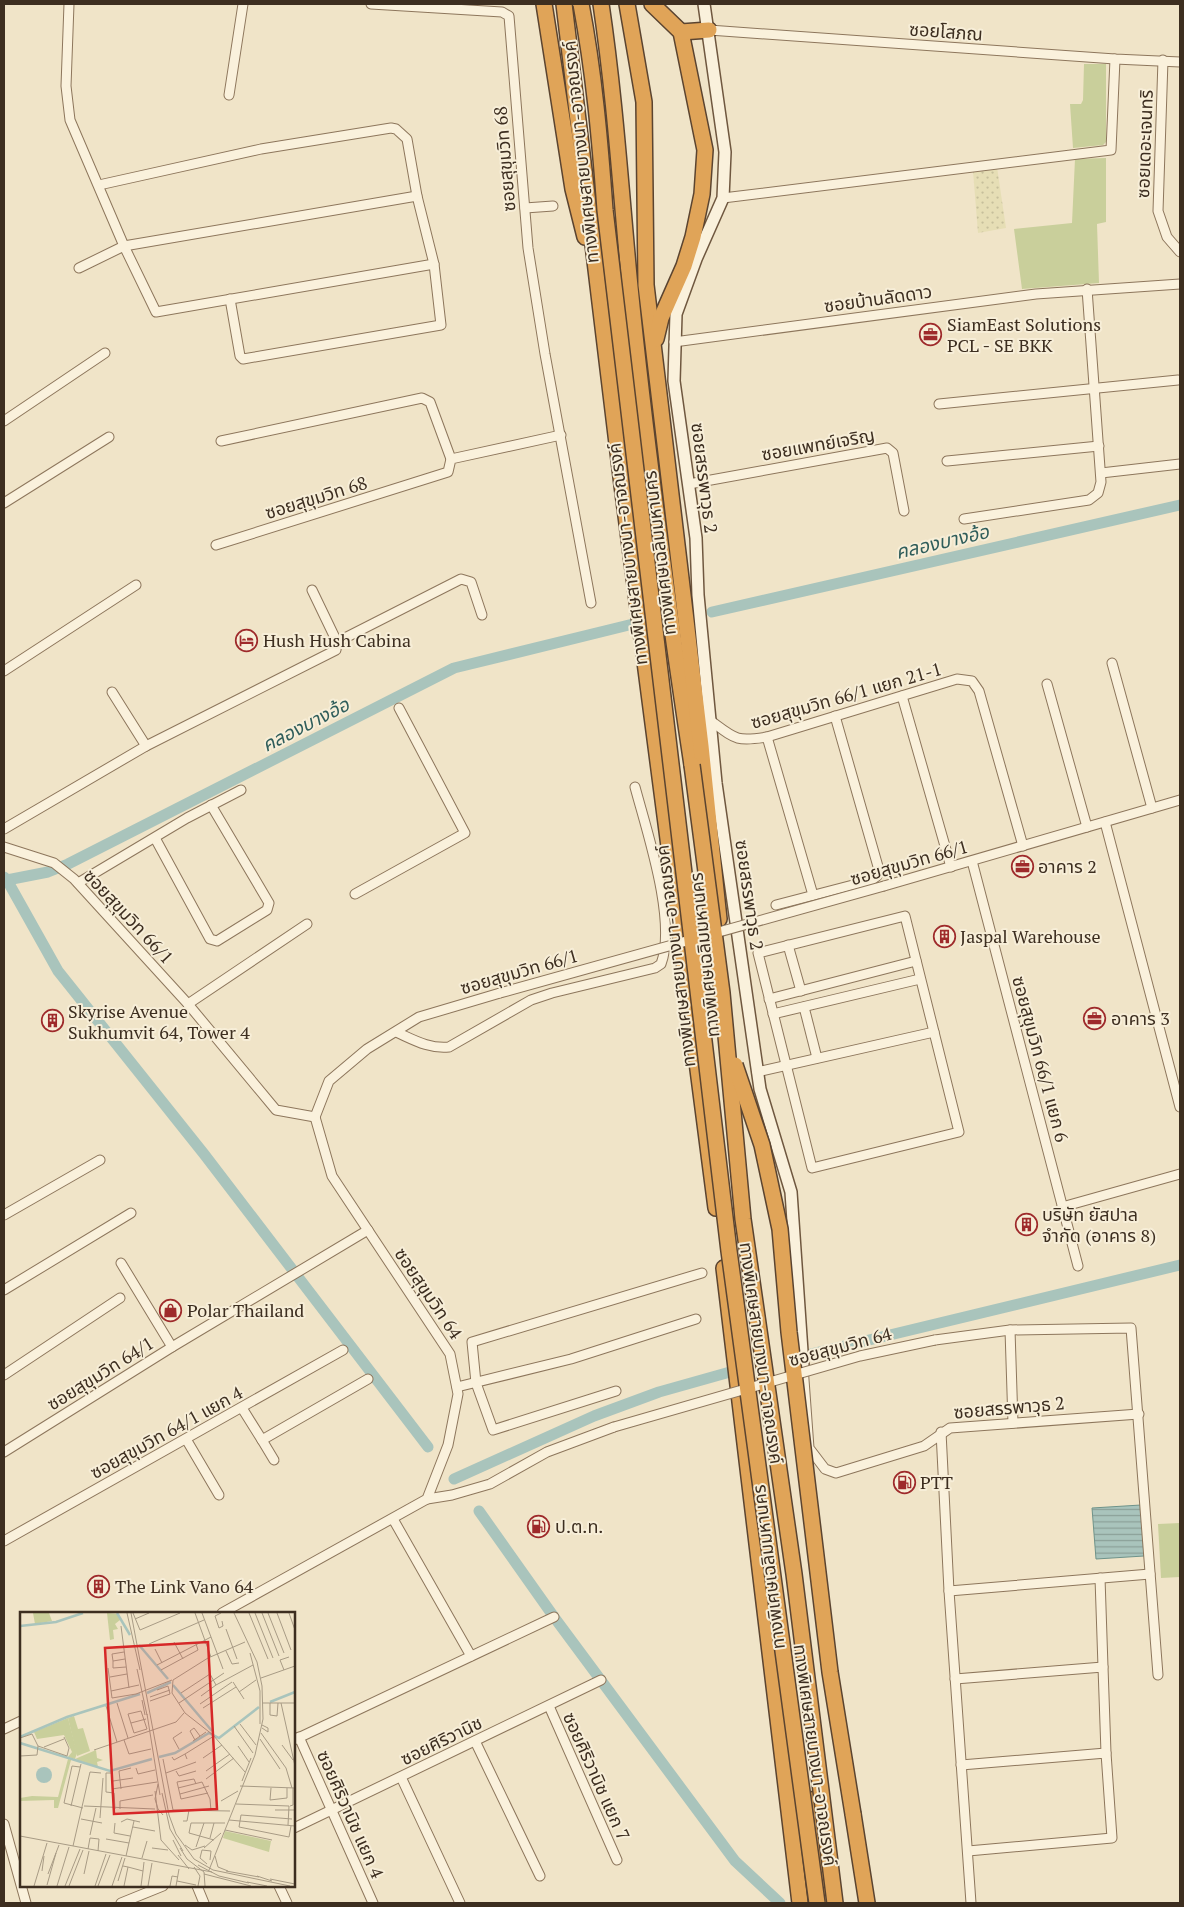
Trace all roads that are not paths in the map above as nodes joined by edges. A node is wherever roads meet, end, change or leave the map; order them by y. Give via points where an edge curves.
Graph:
1 (69, 4) edge
2 (243, 4) edge
3 (372, 4) edge
4 (544, 4) edge
5 (562, 4) edge
6 (581, 4) edge
7 (601, 4) edge
8 (627, 4) edge
9 (652, 4) edge
10 (704, 4) edge
11 (709, 30) junction
12 (681, 32) junction
13 (1114, 60) junction
14 (1163, 60) junction
15 (1180, 62) edge
16 (229, 95) dead end
17 (99, 185) junction
18 (417, 196) junction
19 (723, 198) junction
20 (553, 206) dead end
21 (525, 208) junction
22 (124, 246) junction
23 (1180, 252) edge
24 (434, 264) junction
25 (79, 268) dead end
26 (1180, 284) edge
27 (1087, 289) junction
28 (230, 300) junction
29 (600, 300) junction
30 (674, 342) junction
31 (105, 353) dead end
32 (654, 353) junction
33 (1178, 380) dead end
34 (1094, 388) junction
35 (939, 404) dead end
36 (4, 421) edge
37 (561, 435) junction
38 (109, 436) dead end
39 (222, 441) dead end
40 (1098, 446) junction
41 (451, 459) junction
42 (947, 461) dead end
43 (1180, 464) edge
44 (1100, 473) junction
45 (690, 484) junction
46 (4, 504) edge
47 (904, 511) dead end
48 (964, 519) dead end
49 (216, 545) dead end
50 (136, 585) dead end
51 (312, 590) dead end
52 (591, 603) dead end
53 (482, 616) dead end
54 (337, 642) junction
55 (1112, 663) dead end
56 (4, 671) edge
57 (1047, 684) dead end
58 (112, 692) dead end
59 (902, 696) junction
60 (399, 708) dead end
61 (835, 716) junction
62 (711, 722) junction
63 (767, 737) junction
64 (146, 746) junction
65 (635, 787) dead end
66 (241, 790) dead end
67 (1180, 800) edge
68 (211, 806) junction
69 (1152, 808) junction
70 (1105, 822) junction
71 (1087, 827) junction
72 (4, 829) edge
73 (155, 838) junction
74 (1023, 846) junction
75 (4, 847) edge
76 (972, 860) junction
77 (951, 867) junction
78 (76, 881) junction
79 (355, 894) dead end
80 (812, 895) junction
81 (776, 905) dead end
82 (307, 924) dead end
83 (788, 945) junction
84 (916, 961) junction
85 (920, 979) junction
86 (801, 991) junction
87 (769, 999) junction
88 (188, 1004) junction
89 (804, 1007) junction
90 (773, 1014) junction
91 (396, 1032) junction
92 (934, 1032) junction
93 (728, 1042) junction
94 (817, 1058) junction
95 (786, 1065) junction
96 (757, 1072) junction
97 (1180, 1107) edge
98 (315, 1117) junction
99 (100, 1160) dead end
100 (1180, 1174) edge
101 (1062, 1206) junction
102 (131, 1213) dead end
103 (4, 1216) edge
104 (368, 1230) junction
105 (121, 1263) dead end
106 (1078, 1266) dead end
107 (702, 1273) dead end
108 (4, 1290) edge
109 (120, 1298) dead end
110 (696, 1319) dead end
111 (1010, 1330) junction
112 (172, 1347) junction
113 (343, 1350) dead end
114 (803, 1366) joint
115 (4, 1375) edge
116 (368, 1379) dead end
117 (476, 1383) junction
118 (457, 1387) junction
119 (616, 1391) dead end
120 (242, 1408) junction
121 (1139, 1414) junction
122 (1013, 1423) junction
123 (941, 1432) junction
124 (186, 1439) junction
125 (262, 1440) junction
126 (4, 1452) edge
127 (274, 1460) dead end
128 (219, 1495) dead end
129 (426, 1499) junction
130 (393, 1519) junction
131 (4, 1541) edge
132 (1150, 1574) junction
133 (1100, 1578) junction
134 (949, 1590) junction
135 (224, 1612) edge
136 (554, 1617) dead end
137 (471, 1656) junction
138 (1103, 1667) junction
139 (1158, 1675) dead end
140 (955, 1679) junction
141 (601, 1680) dead end
142 (548, 1706) junction
143 (20, 1721) edge
144 (4, 1729) edge
145 (296, 1739) edge
146 (475, 1741) junction
147 (1106, 1754) junction
148 (961, 1765) junction
149 (401, 1777) junction
150 (332, 1810) junction
151 (4, 1824) edge
152 (295, 1828) edge
153 (968, 1851) junction
154 (616, 1860) dead end
155 (540, 1876) dead end
156 (20, 1881) edge
157 (22, 1887) edge
158 (197, 1887) edge
159 (279, 1887) edge
160 (145, 1889) edge
161 (26, 1903) edge
162 (121, 1903) edge
163 (204, 1903) edge
164 (287, 1903) edge
165 (373, 1903) edge
166 (460, 1903) edge
167 (800, 1903) edge
168 (817, 1903) edge
169 (827, 1903) edge
170 (835, 1903) edge
171 (867, 1903) edge
172 (972, 1903) edge

1 - 17 street via 66,86 70,120
2 - 16 street
3 - 21 street, ซอยสุขุมวิท 68 via 502,12 509,16
4 - 29 highway via 573,189
5 - 29 highway, ทางพิเศษเฉลิมมหานคร via 568,27
6 - 168 highway, ทางพิเศษสายบางนา-อาจณรงค์, bridge via 591,56 606,220 729,1251
7 - 93 highway, ทางพิเศษสายบางนา-อาจณรงค์, bridge via 658,539 704,850
8 - 32 highway, ทางพิเศษเฉลิมมหานคร via 644,102 646,285
9 - 12 highway
10 - 11 street, ซอยสรรพาวุธ 2
11 - 12 highway
11 - 13 street, ซอยโสภณ
11 - 19 street, ซอยสรรพาวุธ 2 via 725,152
12 - 32 highway via 705,150 702,194 684,266 661,318
13 - 14 street, ซอยโสภณ
13 - 19 street via 1111,150
14 - 15 street, ซอยโสภณ
14 - 23 street, ซอยเดอะเจนทริ via 1158,211 1167,237
17 - 18 street via 261,149 391,128 407,139
17 - 22 street
18 - 22 street
18 - 24 street
19 - 30 street, ซอยสรรพาวุธ 2 via 676,314
20 - 21 street
21 - 37 street, ซอยสุขุมวิท 68 via 544,354
22 - 25 street
22 - 28 street via 156,312
24 - 28 street
24 - 28 street via 442,322 439,327 243,359
26 - 27 street, ซอยบ้านลัดดาว
27 - 30 street, ซอยบ้านลัดดาว
27 - 34 street
29 - 167 highway, ทางพิเศษเฉลิมมหานคร via 723,1256
30 - 45 street, ซอยสรรพาวุธ 2 via 674,381
31 - 36 street
32 - 169 highway, ทางพิเศษเฉลิมมหานคร via 702,755 734,1058 746,1213
33 - 34 street
34 - 35 street
34 - 40 street
37 - 41 street
37 - 52 street, ซอยสุขุมวิท 68
38 - 46 street
39 - 41 street via 422,398 430,402
40 - 42 street
40 - 44 street
41 - 49 street, ซอยสุขุมวิท 68 via 450,470 444,473
43 - 44 street
44 - 48 street via 1100,489 1091,500
45 - 47 street, ซอยแพทย์เจริญ via 887,448 893,453
45 - 62 street, ซอยสรรพาวุธ 2
50 - 56 street
51 - 54 street
53 - 54 street via 471,582 461,579
54 - 64 street via 336,650
55 - 69 street
57 - 71 street
58 - 64 street
59 - 61 street, ซอยสุขุมวิท 66/1 แยก 21-1
59 - 74 street, ซอยสุขุมวิท 66/1 แยก 21-1 via 956,679 972,680 979,691
59 - 77 street
60 - 79 street via 465,833
61 - 63 street, ซอยสุขุมวิท 66/1 แยก 21-1
61 - 80 street via 879,870 872,880
62 - 63 street, ซอยสุขุมวิท 66/1 แยก 21-1 via 732,737 746,740
62 - 96 street, ซอยสรรพาวุธ 2 via 716,784
63 - 80 street
64 - 72 street
65 - 91 street via 660,890 666,940 661,964 552,992 449,1047 425,1045
66 - 68 street
67 - 69 street, ซอยสุขุมวิท 66/1
68 - 73 street
68 - 73 street via 269,903 267,910 217,941 210,939
69 - 70 street, ซอยสุขุมวิท 66/1
70 - 71 street, ซอยสุขุมวิท 66/1
70 - 97 street
71 - 74 street, ซอยสุขุมวิท 66/1
73 - 78 street
74 - 76 street, ซอยสุขุมวิท 66/1
75 - 78 street, ซอยสุขุมวิท 66/1 via 54,863
76 - 77 street, ซอยสุขุมวิท 66/1
76 - 101 street, ซอยสุขุมวิท 66/1 แยก 6
77 - 91 street, ซอยสุขุมวิท 66/1, bridge via 419,1017
78 - 88 street, ซอยสุขุมวิท 66/1
80 - 81 street
82 - 88 street
83 - 84 street via 904,916
83 - 86 street
83 - 87 street via 758,953
84 - 85 street
84 - 86 street
85 - 89 street
85 - 92 street
86 - 87 street
87 - 90 street
88 - 98 street, ซอยสุขุมวิท 66/1 via 276,1110
89 - 90 street
89 - 94 street
90 - 95 street
91 - 98 street, ซอยสุขุมวิท 66/1 via 367,1049 329,1081
92 - 94 street
92 - 95 street via 959,1132 812,1168
93 - 170 highway, ทางพิเศษสายบางนา-อาจณรงค์, bridge via 743,1219 795,1584
93 - 171 highway, bridge via 762,1145 780,1228 789,1332 829,1663
94 - 95 street
95 - 96 street
96 - 114 street, ซอยสรรพาวุธ 2 via 791,1192
98 - 104 street, ซอยสุขุมวิท 64 via 332,1176
99 - 103 street
100 - 101 street
101 - 106 street, ซอยสุขุมวิท 66/1 แยก 6
102 - 108 street
104 - 112 street, ซอยสุขุมวิท 64/1
104 - 118 street, ซอยสุขุมวิท 64 via 450,1354
105 - 112 street
107 - 117 street via 472,1342
109 - 115 street
110 - 117 street via 571,1359
111 - 121 street, ซอยสุขุมวิท 64 via 1131,1328
111 - 122 street
111 - 129 street, ซอยสุขุมวิท 64, bridge via 935,1340 860,1356 614,1426 547,1452 490,1484
112 - 126 street, ซอยสุขุมวิท 64/1
113 - 120 street, ซอยสุขุมวิท 64/1 แยก 4
114 - 123 street, ซอยสรรพาวุธ 2 via 809,1448 825,1469 836,1473 924,1446
116 - 125 street
117 - 118 street
117 - 119 street via 493,1430
118 - 129 street, ซอยสุขุมวิท 64 via 448,1445
120 - 124 street, ซอยสุขุมวิท 64/1 แยก 4
120 - 125 street
121 - 122 street, ซอยสรรพาวุธ 2
121 - 132 street
122 - 123 street, ซอยสรรพาวุธ 2 via 950,1428
123 - 134 street
124 - 128 street
124 - 131 street, ซอยสุขุมวิท 64/1 แยก 4
125 - 127 street
129 - 130 street, ซอยสุขุมวิท 64
130 - 135 street, ซอยสุขุมวิท 64
130 - 137 street
132 - 133 street
132 - 139 street
133 - 134 street
133 - 138 street
134 - 140 street
136 - 137 street
137 - 145 street
138 - 140 street
138 - 147 street
140 - 148 street
141 - 142 street, ซอยศิริวานิช
142 - 146 street, ซอยศิริวานิช
142 - 154 street, ซอยศิริวานิช แยก 7
143 - 144 street
145 - 150 street, ซอยศิริวานิช แยก 4
146 - 149 street, ซอยศิริวานิช
146 - 155 street
147 - 148 street
147 - 153 street via 1112,1838
148 - 153 street
149 - 150 street, ซอยศิริวานิช
149 - 166 street
150 - 152 street, ซอยศิริวานิช
150 - 165 street, ซอยศิริวานิช แยก 4
151 - 156 street
153 - 172 street
157 - 161 street
158 - 163 street
159 - 164 street
160 - 162 street

